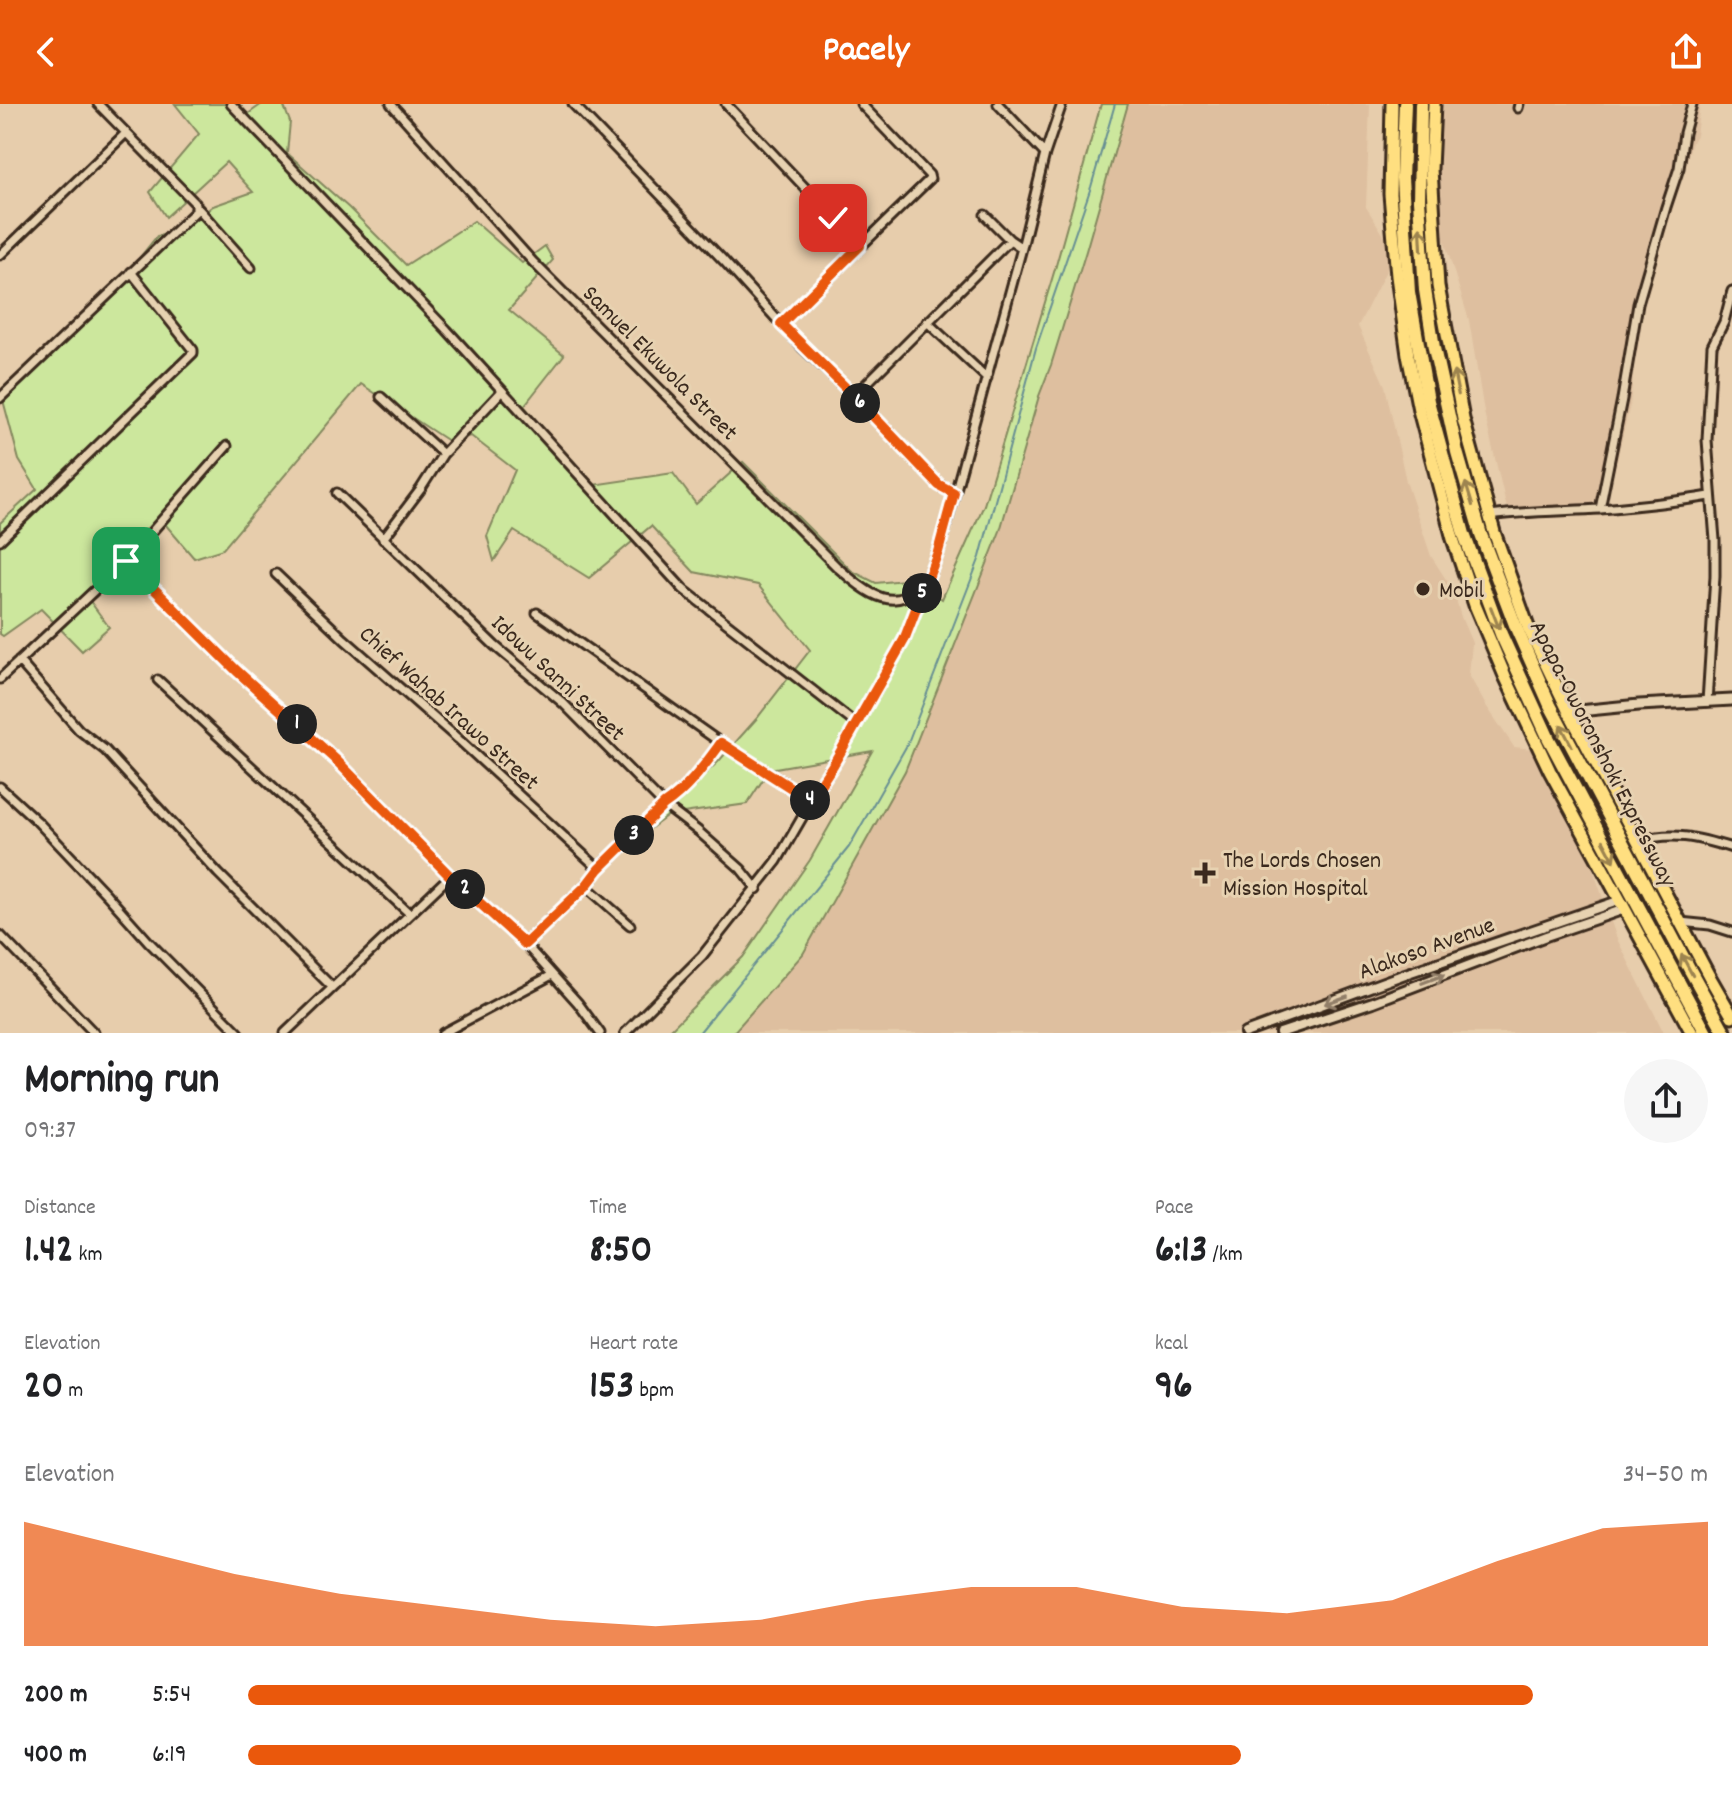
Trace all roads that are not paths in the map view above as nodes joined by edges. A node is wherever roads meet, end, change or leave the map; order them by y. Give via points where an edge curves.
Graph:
1 (98, 104) edge
2 (231, 104) edge
3 (391, 104) edge
4 (573, 104) edge
5 (726, 104) edge
6 (861, 104) edge
7 (998, 104) edge
8 (1062, 104) edge
9 (1392, 104) edge
10 (1405, 104) edge
11 (1421, 104) edge
12 (1434, 104) edge
13 (1692, 104) edge
14 (126, 133) junction
15 (1045, 154) junction
16 (196, 206) junction
17 (985, 215) dead end
18 (1010, 240) junction
19 (860, 246) junction
20 (1022, 248) junction
21 (0, 255) edge
22 (251, 268) dead end
23 (131, 272) junction
24 (1732, 291) edge
25 (927, 322) junction
26 (781, 324) junction
27 (1413, 354) junction
28 (987, 378) junction
29 (502, 391) junction
30 (854, 396) junction
31 (381, 397) dead end
32 (0, 398) edge
33 (227, 446) dead end
34 (443, 454) junction
35 (337, 493) dead end
36 (954, 493) junction
37 (1710, 496) junction
38 (1600, 509) junction
39 (1489, 516) junction
40 (1488, 534) junction
41 (383, 539) junction
42 (0, 540) edge
43 (126, 561) junction
44 (276, 574) dead end
45 (927, 582) junction
46 (537, 613) dead end
47 (19, 661) junction
48 (0, 679) edge
49 (158, 680) dead end
50 (1732, 700) edge
51 (1707, 702) junction
52 (1569, 712) junction
53 (856, 724) junction
54 (721, 743) junction
55 (1556, 768) junction
56 (0, 787) edge
57 (809, 802) junction
58 (664, 805) junction
59 (1637, 841) junction
60 (1732, 848) edge
61 (599, 869) junction
62 (450, 876) junction
63 (586, 886) junction
64 (757, 889) junction
65 (1623, 904) junction
66 (410, 914) junction
67 (1680, 922) junction
68 (630, 925) dead end
69 (1732, 932) edge
70 (0, 935) edge
71 (525, 944) junction
72 (552, 975) junction
73 (332, 987) junction
74 (1732, 1016) edge
75 (94, 1033) edge
76 (239, 1033) edge
77 (285, 1033) edge
78 (443, 1033) edge
79 (600, 1033) edge
80 (625, 1033) edge
81 (1245, 1033) edge
82 (1280, 1033) edge
83 (1692, 1033) edge
84 (1706, 1033) edge
85 (1725, 1033) edge

1 - 14 street
2 - 29 street
3 - 45 street, Samuel Ekuwola Street via 533,262 837,567 861,587 892,599
4 - 26 street
5 - 19 street
6 - 19 street via 930,179
7 - 15 street
8 - 15 street
9 - 27 main road, Apapa-Oworonshoki Expressway via 1390,194 1397,276
10 - 27 highway, Apapa-Oworonshoki Expressway via 1402,178
40 -> 11 highway, Apapa-Oworonshoki Expressway via 1457,452 1434,348 1419,200
39 -> 12 main road, Apapa-Oworonshoki Expressway via 1463,419 1438,286 1431,169
13 - 38 street via 1679,168 1638,304
14 - 16 street
14 - 21 street
15 - 20 street
16 - 22 street
16 - 23 street
17 - 18 street
18 - 20 street
18 - 25 street
19 - 26 street
20 - 28 street
23 - 32 street
23 - 42 street via 193,353
24 - 37 street via 1712,346
25 - 28 street
25 - 30 street
26 - 30 street
27 -> 55 highway, Apapa-Oworonshoki Expressway via 1464,534
28 - 36 street
29 - 34 street
29 - 53 street via 683,589
30 - 36 street via 939,485
31 - 34 street
33 - 43 street
34 - 41 street
35 - 41 street, Idowu Sanni Street
36 - 45 street
37 - 38 street
37 - 51 street via 1715,576
38 - 39 street
39 - 40 main road, Apapa-Oworonshoki Expressway
40 - 52 main road, Apapa-Oworonshoki Expressway
85 -> 40 highway, Apapa-Oworonshoki Expressway via 1550,705 1517,630
41 - 58 street, Idowu Sanni Street via 563,703
43 - 47 street
43 - 62 street
44 - 61 street, Chief Wahab Irawo Street
45 - 53 street via 904,640
46 - 54 street
47 - 48 street
47 - 73 street via 79,730 105,750
49 - 66 street
50 - 51 main road
51 - 52 main road
52 - 59 main road, Apapa-Oworonshoki Expressway
53 - 57 street
54 - 57 street
54 - 58 street via 694,779
55 - 65 main road, Apapa-Oworonshoki Expressway
55 -> 84 highway, Apapa-Oworonshoki Expressway
56 - 76 street
57 - 64 street
58 - 61 street
58 - 64 street, Idowu Sanni Street via 741,869
59 - 60 street via 1680,835
59 - 67 main road, Apapa-Oworonshoki Expressway
61 - 63 street
62 - 66 street
62 - 71 street
63 - 68 street
63 - 71 street
64 - 80 street via 702,956
65 -> 81 street, Alakoso Avenue via 1405,974
82 -> 65 street, Alakoso Avenue
65 - 83 main road, Apapa-Oworonshoki Expressway
66 - 73 street
67 - 69 street
67 - 74 main road, Apapa-Oworonshoki Expressway
70 - 75 street
71 - 72 street
72 - 78 street
72 - 79 street
73 - 77 street

